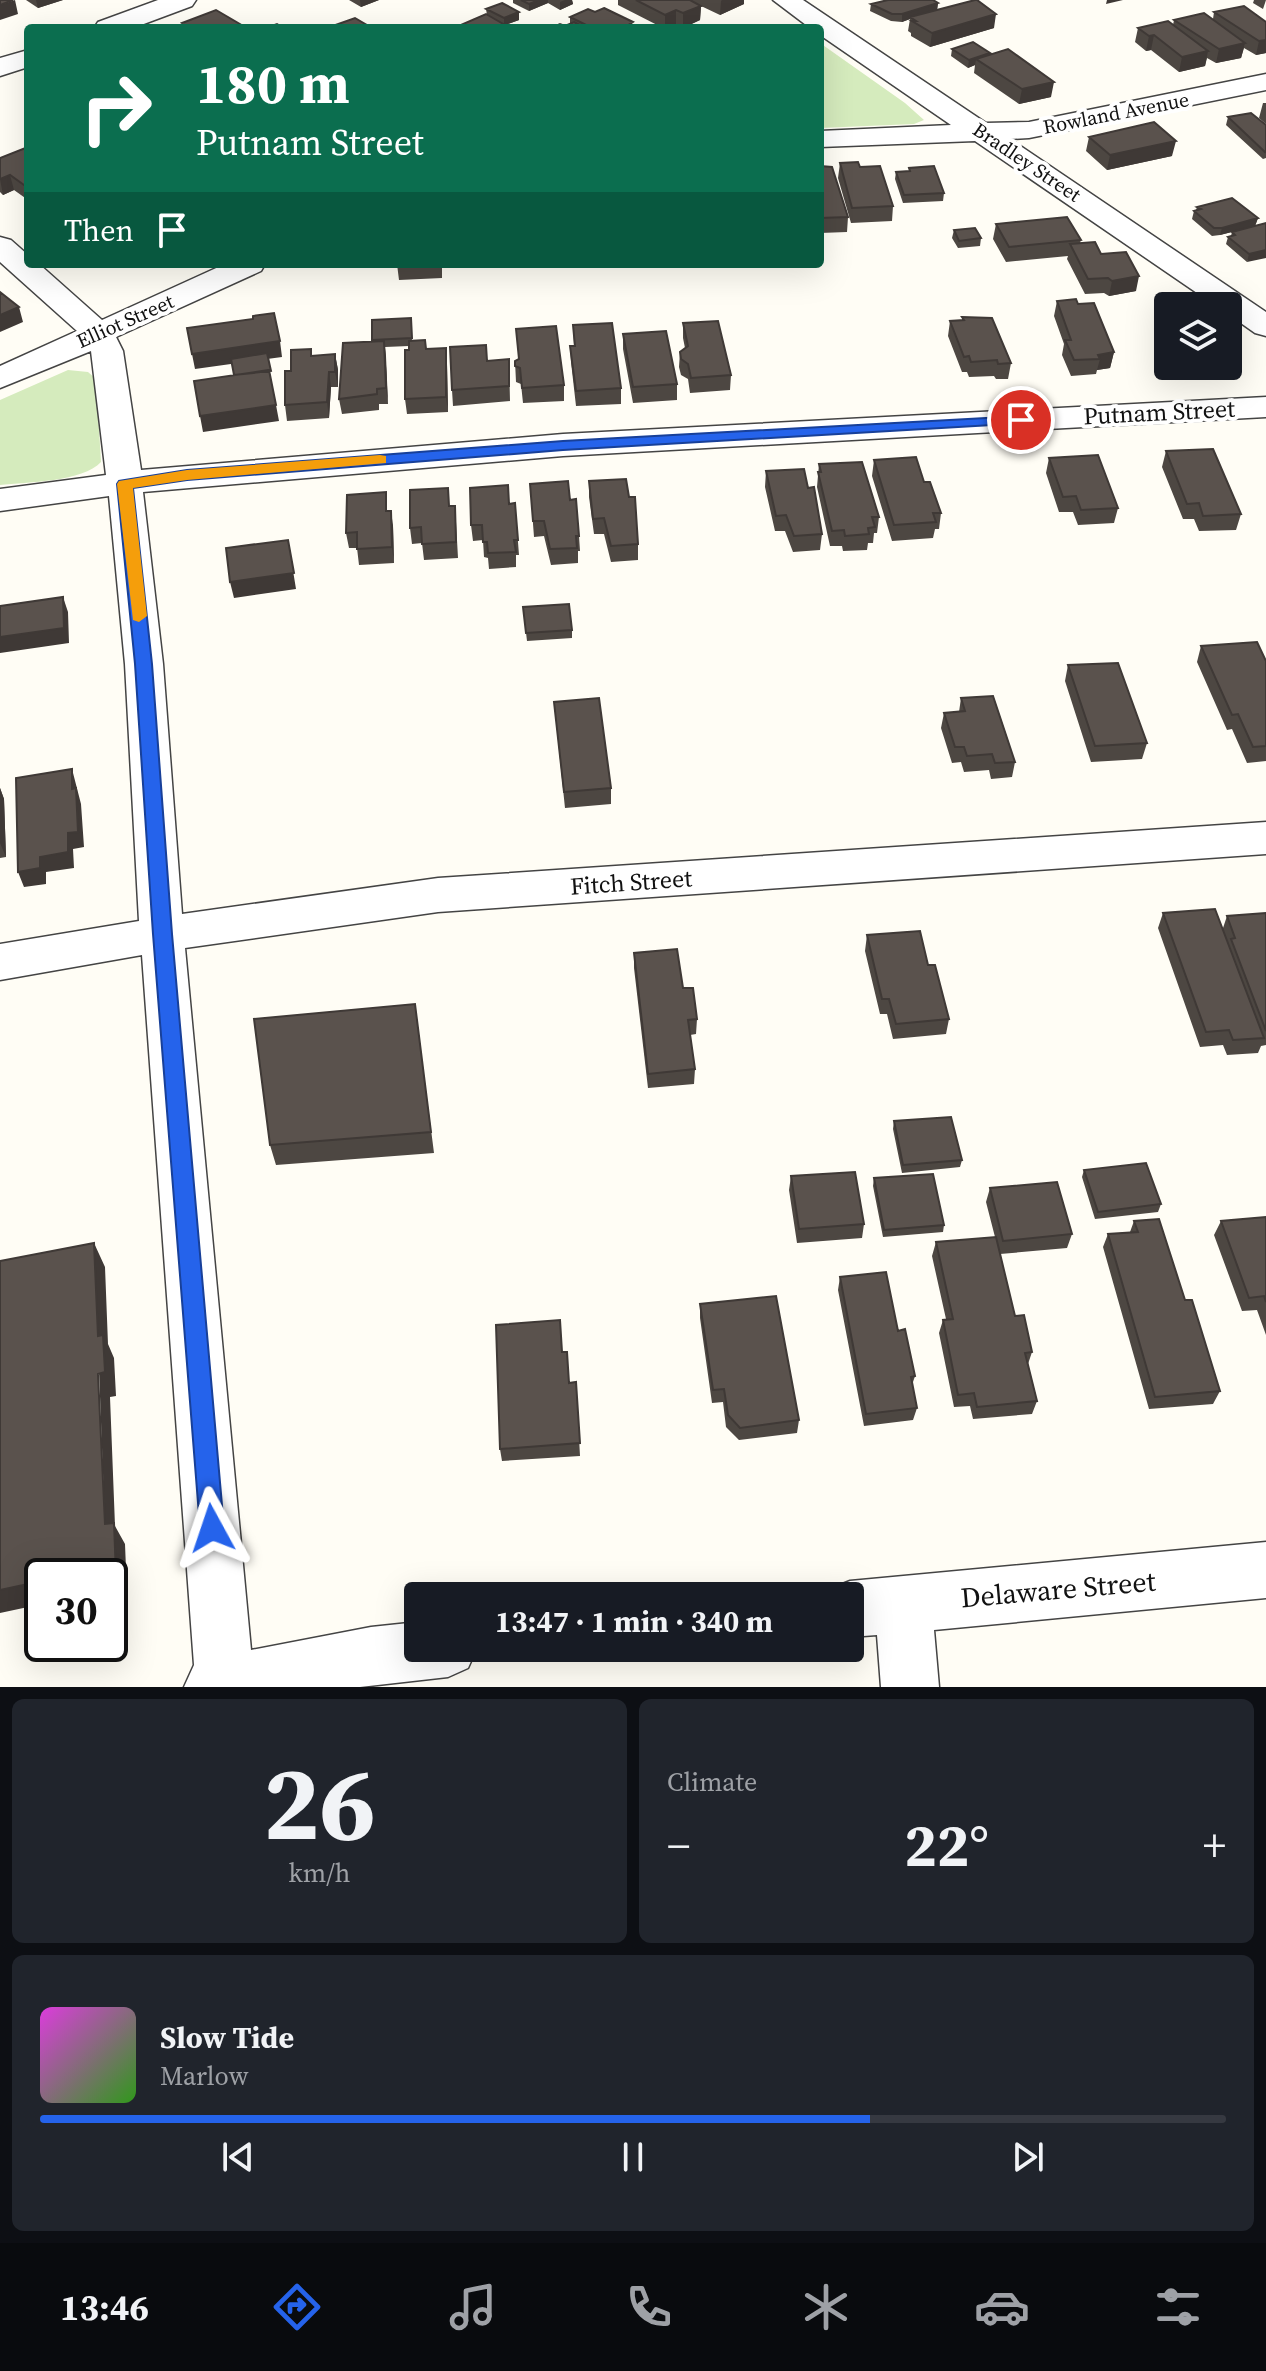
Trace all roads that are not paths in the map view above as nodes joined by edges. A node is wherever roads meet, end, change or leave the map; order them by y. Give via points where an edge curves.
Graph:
1 (183, 0) edge
2 (789, 13) edge
3 (119, 24) edge
4 (807, 24) edge
5 (824, 35) edge
6 (24, 59) edge
7 (0, 68) edge
8 (1266, 82) edge
9 (981, 132) junction
10 (824, 139) edge
11 (0, 246) edge
12 (24, 267) edge
13 (25, 268) edge
14 (241, 268) edge
15 (1266, 326) edge
16 (98, 333) junction
17 (0, 378) edge
18 (1266, 407) edge
19 (125, 484) junction
20 (0, 500) edge
21 (1266, 838) edge
22 (162, 934) junction
23 (0, 962) edge
24 (1266, 1570) edge
25 (876, 1606) edge
26 (404, 1653) edge
27 (219, 1686) edge
28 (910, 1687) edge

1 - 3 street
2 - 4 street, Bradley Street
5 - 9 street, Bradley Street
6 - 7 street
8 - 9 street, Rowland Avenue via 1029,130
9 - 10 street, Rowland Avenue
9 - 15 street, Bradley Street
11 - 12 street
13 - 16 street
14 - 16 street, Elliot Street
16 - 17 street, Elliot Street
16 - 19 street via 107,351
18 - 19 street, Putnam Street via 563,445
19 - 20 street, Putnam Street
19 - 22 street via 144,664
21 - 22 street, Fitch Street via 438,895
22 - 23 street, Fitch Street
22 - 27 street
24 - 25 street, Delaware Street
25 - 28 street
26 - 27 street

